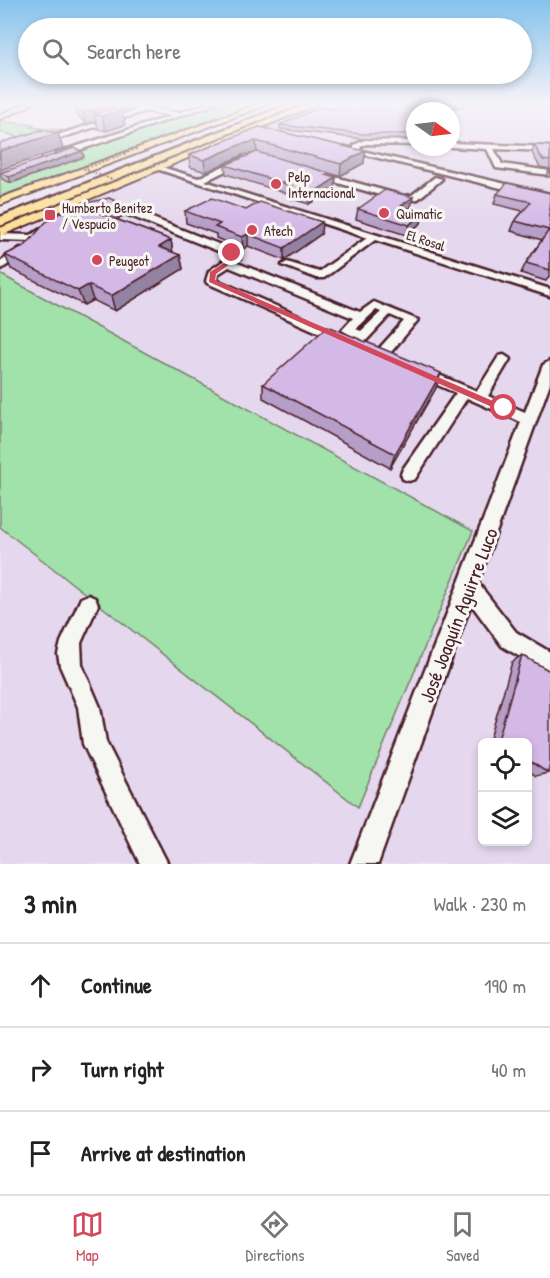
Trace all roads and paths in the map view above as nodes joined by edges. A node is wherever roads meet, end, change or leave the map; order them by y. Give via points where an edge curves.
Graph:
1 (34, 144) edge
2 (93, 144) edge
3 (158, 144) edge
4 (161, 144) edge
5 (170, 144) edge
6 (196, 144) edge
7 (215, 144) edge
8 (360, 144) edge
9 (460, 146) edge
10 (490, 148) junction
11 (137, 149) dead end
12 (550, 149) edge
13 (513, 150) junction
14 (359, 152) junction
15 (0, 155) edge
16 (254, 157) edge
17 (49, 159) edge
18 (166, 160) dead end
19 (154, 169) junction
20 (308, 172) edge
21 (536, 172) junction
22 (550, 173) edge
23 (83, 177) junction
24 (198, 181) junction
25 (550, 197) edge
26 (0, 202) edge
27 (94, 208) edge
28 (0, 209) edge
29 (0, 222) edge
30 (62, 222) edge
31 (0, 232) edge
32 (0, 237) edge
33 (374, 237) junction
34 (33, 238) junction
35 (228, 263) junction
36 (287, 265) dead end
37 (0, 267) edge
38 (213, 273) junction
39 (550, 293) edge
40 (388, 311) junction
41 (361, 317) junction
42 (348, 330) junction
43 (372, 349) junction
44 (504, 359) dead end
45 (550, 365) edge
46 (412, 368) edge
47 (546, 389) edge
48 (465, 391) junction
49 (480, 398) junction
50 (531, 420) junction
51 (409, 474) dead end
52 (468, 585) junction
53 (88, 605) dead end
54 (550, 664) edge
55 (154, 864) edge
56 (364, 864) edge

1 - 15 street
2 - 17 street
3 - 26 main road
4 - 23 highway
5 - 23 highway
6 - 29 highway
7 - 19 main road
8 - 14 street via 356,146
9 - 10 street
10 - 13 street
10 - 21 street via 499,166
11 - 18 path, bridge via 84,169 116,181
12 - 13 street
13 - 21 street
14 - 20 street via 336,150 438,179 415,197 404,199
14 - 25 street
16 - 24 street
19 - 24 street, El Rosal
19 - 29 highway
19 - 31 main road
21 - 22 street
23 - 28 highway
24 - 33 street, El Rosal
27 - 35 street via 114,206 232,253 235,258
30 - 34 street
32 - 34 street
33 - 36 street via 320,276
33 - 39 street, El Rosal
34 - 37 street via 16,258
35 - 38 street
35 - 41 street
38 - 42 street
38 - 43 street via 211,281
40 - 41 street via 374,305
40 - 43 street
40 - 43 street via 412,320
41 - 42 street
42 - 43 street
44 - 49 street
45 - 47 street, José Joaquín Aguirre Luco
46 - 48 street
47 - 50 street, José Joaquín Aguirre Luco
48 - 49 street
48 - 51 street
49 - 50 street
50 - 52 street, José Joaquín Aguirre Luco
52 - 54 street via 509,639
52 - 56 street, José Joaquín Aguirre Luco
53 - 55 street via 71,642 72,666 89,707 95,744

